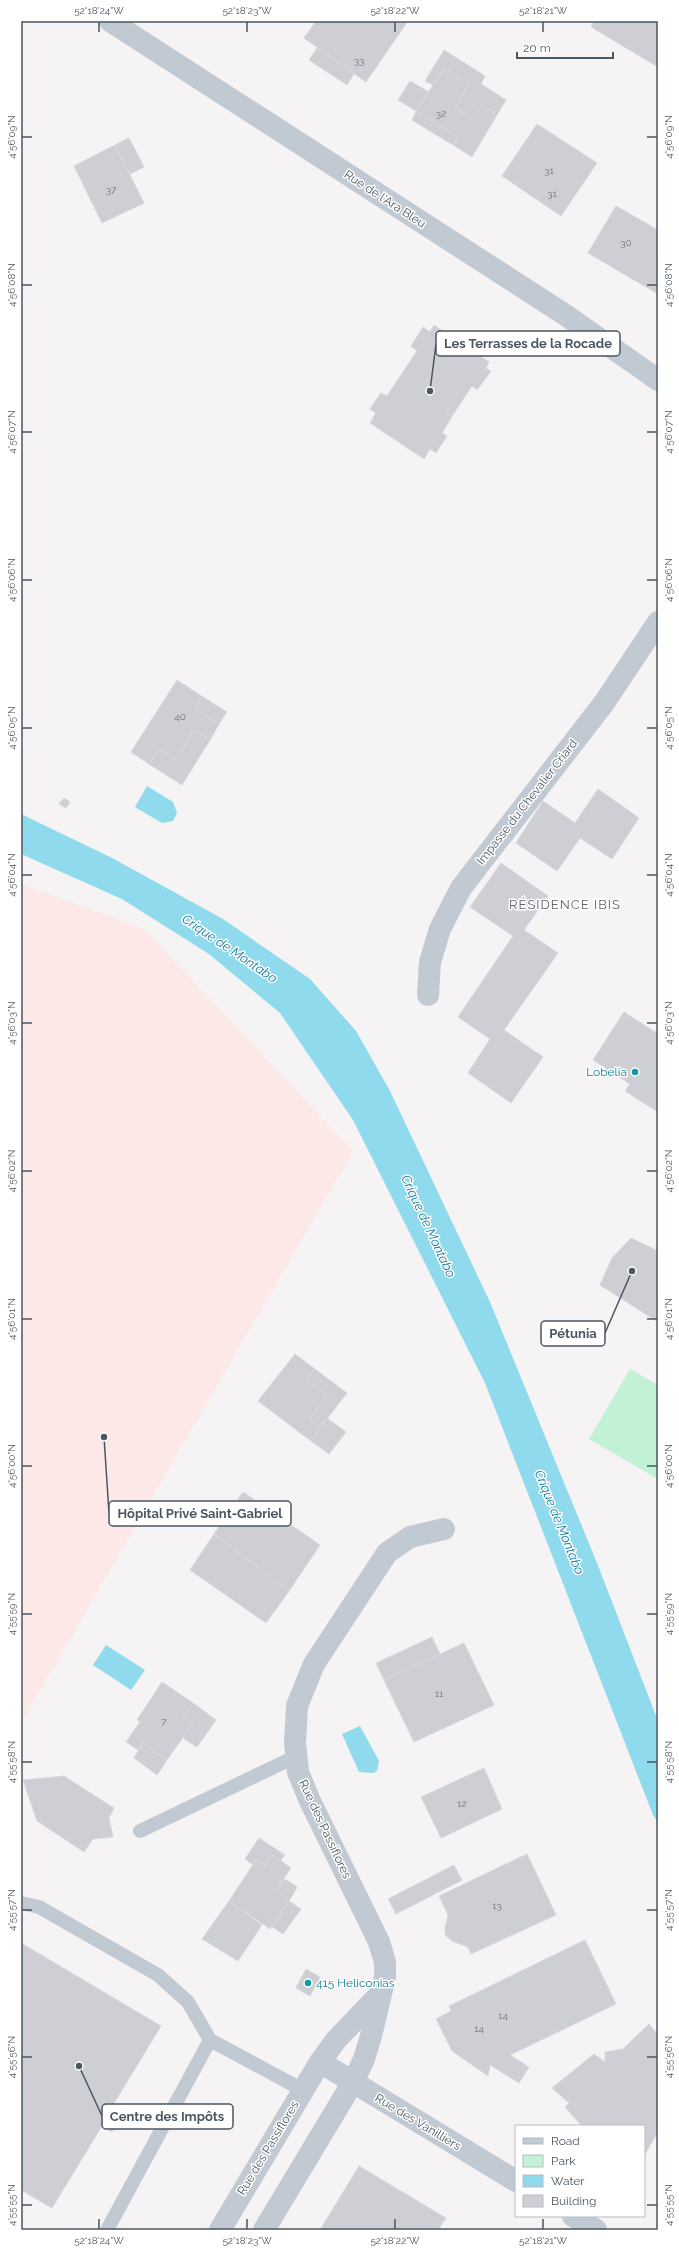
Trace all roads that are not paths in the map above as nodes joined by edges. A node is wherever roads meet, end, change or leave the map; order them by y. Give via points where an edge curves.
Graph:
1 (110, 21) edge
2 (658, 380) edge
3 (658, 622) edge
4 (428, 995) dead end
5 (444, 1529) dead end
6 (297, 1756) junction
7 (140, 1831) dead end
8 (21, 1903) edge
9 (380, 1994) junction
10 (210, 2040) junction
11 (320, 2062) junction
12 (353, 2082) junction
13 (303, 2090) junction
14 (515, 2180) edge
15 (575, 2217) edge
16 (107, 2230) edge
17 (220, 2230) edge
18 (264, 2230) edge
19 (596, 2230) edge

1 - 2 street, Rue de l'Ara Bleu via 560,312
3 - 4 street, Impasse du Chevalier Criard via 604,703 461,888 440,929 430,962
5 - 6 street, Rue des Passiflores via 410,1537 387,1553 314,1664 297,1706
6 - 7 lane
6 - 9 street, Rue des Passiflores via 298,1772 310,1801 379,1942 385,1962 385,1977
8 - 10 lane via 39,1907 158,1974 188,2002
9 - 11 street, Rue des Passiflores via 336,2040
9 - 12 street, Rue des Passiflores via 372,2036
10 - 13 lane
10 - 16 lane
11 - 12 street, Rue des Vanilliers
11 - 13 street, Rue des Passiflores
12 - 14 street, Rue des Vanilliers
12 - 18 street, Rue des Passiflores
13 - 17 street, Rue des Passiflores
15 - 19 street

